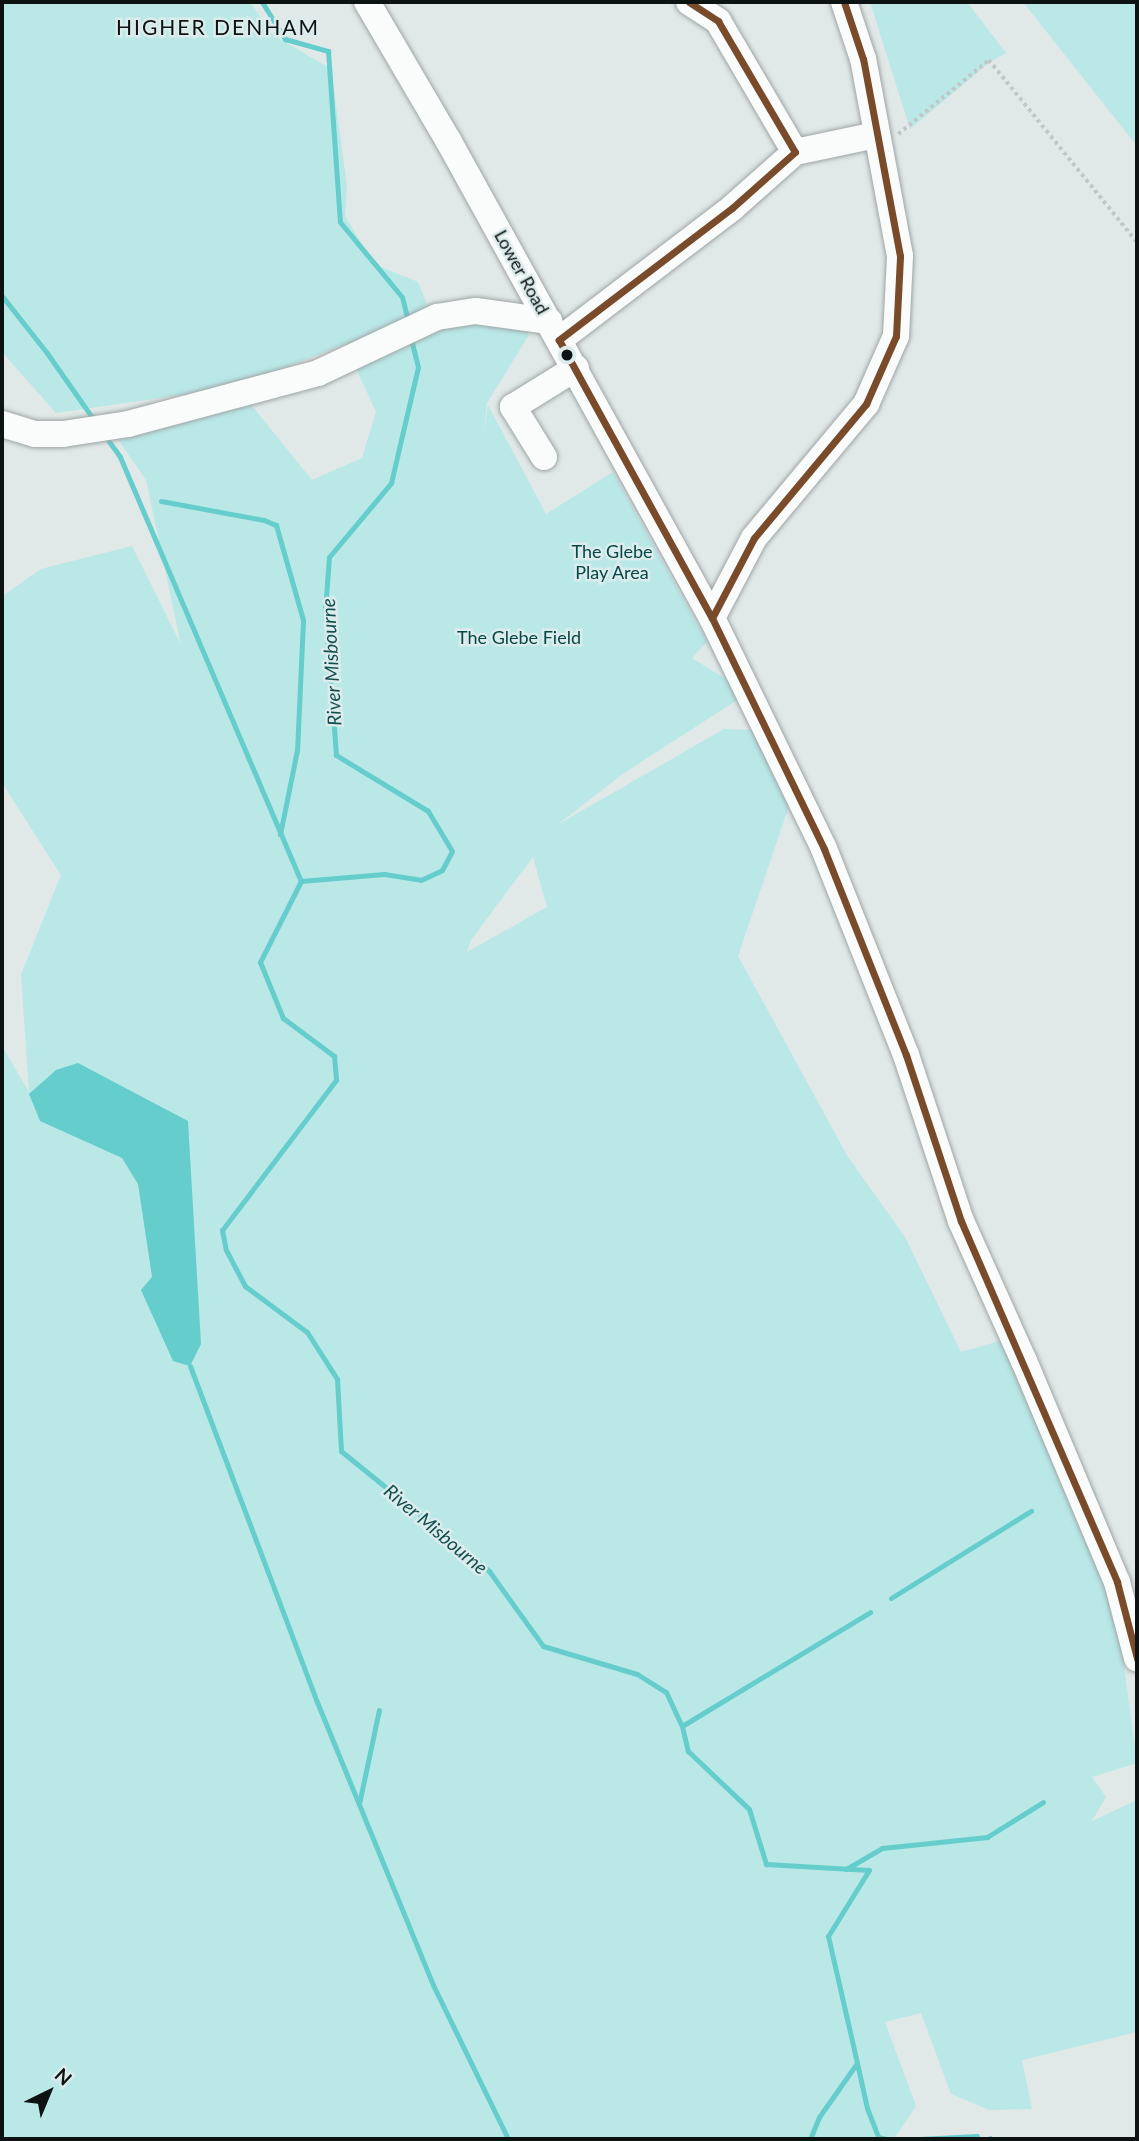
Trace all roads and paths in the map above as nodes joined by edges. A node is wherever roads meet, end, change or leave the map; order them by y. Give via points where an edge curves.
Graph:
1 (367, 2) edge
2 (689, 2) edge
3 (844, 2) edge
4 (876, 135) junction
5 (795, 152) junction
6 (1137, 242) edge
7 (554, 330) junction
8 (576, 368) junction
9 (2, 424) edge
10 (544, 457) dead end
11 (712, 618) junction
12 (1137, 1658) edge

1 - 7 street, Lower Road
2 - 5 street via 718,21
3 - 4 street via 863,59
4 - 5 street
4 - 6 path via 899,134 989,60
4 - 11 street via 900,256 896,336 866,404 754,538
5 - 7 street via 732,208
7 - 8 street, Lower Road
7 - 9 street via 477,311 437,317 318,373 128,424 35,434
8 - 10 street via 513,407
8 - 11 street, Lower Road
11 - 12 street, Lower Road via 824,849 906,1055 961,1221 1117,1582

